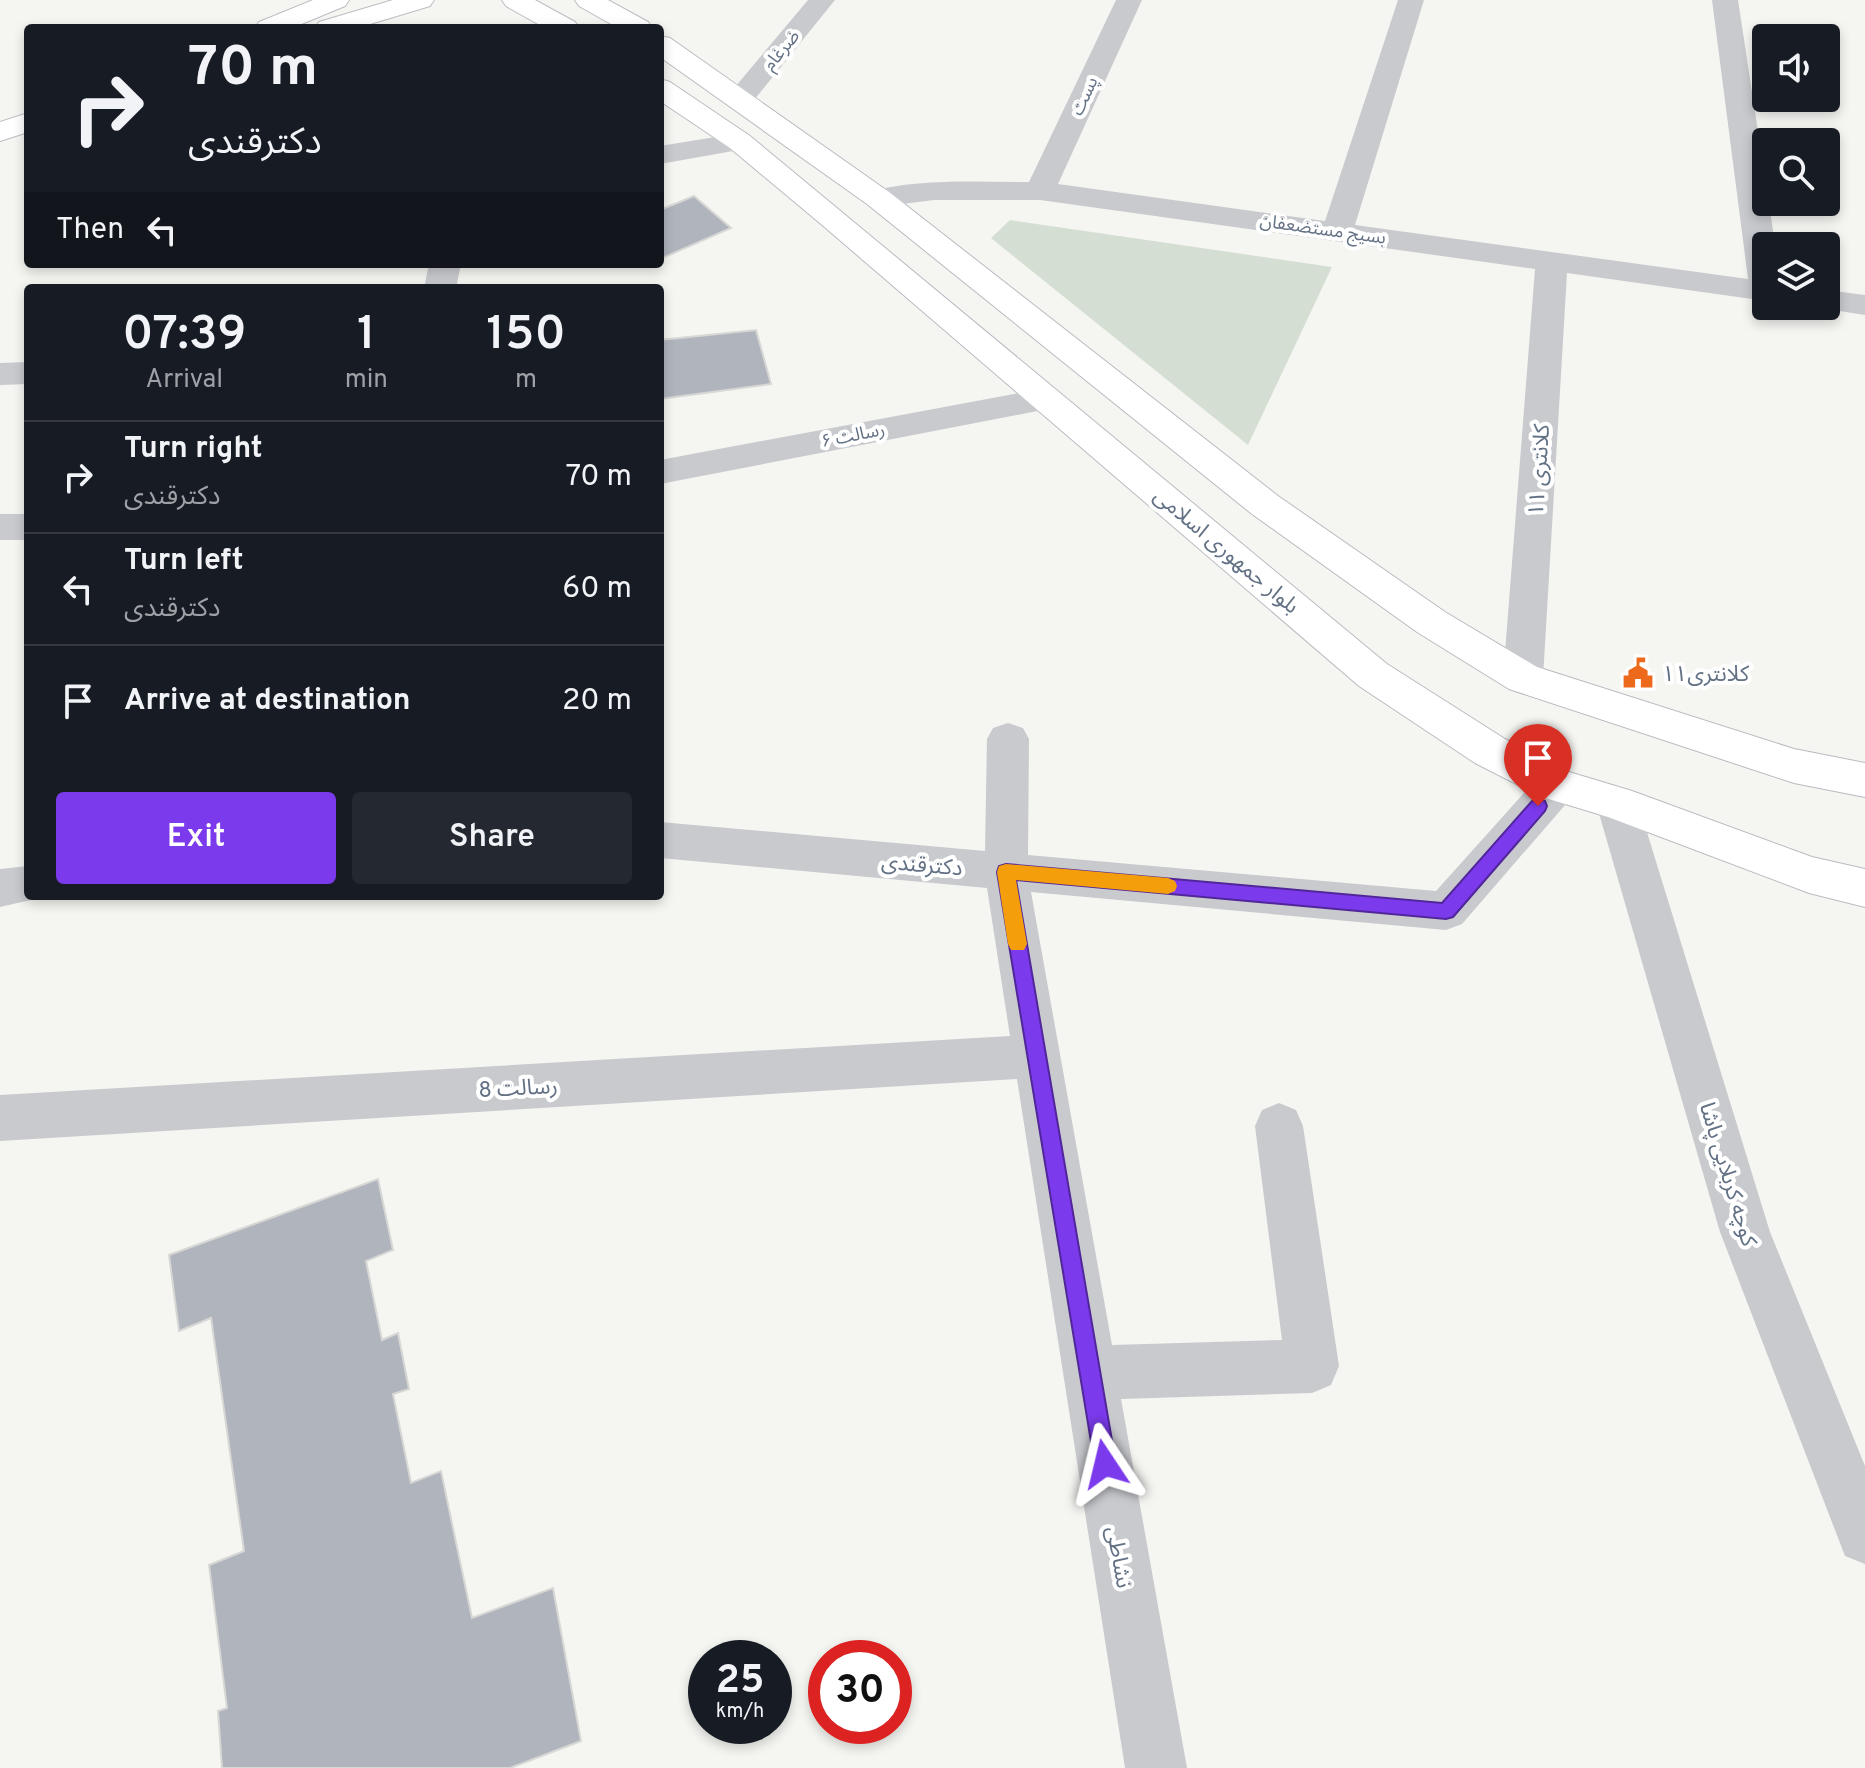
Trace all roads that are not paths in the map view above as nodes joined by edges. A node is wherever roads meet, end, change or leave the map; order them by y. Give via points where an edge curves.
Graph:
1 (336, 0) edge
2 (421, 0) edge
3 (515, 0) edge
4 (588, 0) edge
5 (822, 0) edge
6 (1129, 0) edge
7 (1411, 0) edge
8 (1725, 0) edge
9 (279, 24) edge
10 (342, 24) edge
11 (558, 24) edge
12 (631, 24) edge
13 (664, 47) edge
14 (664, 91) edge
15 (740, 99) junction
16 (24, 123) edge
17 (0, 132) edge
18 (740, 142) junction
19 (664, 154) edge
20 (1040, 191) junction
21 (878, 198) junction
22 (1337, 231) junction
23 (1758, 232) edge
24 (1552, 261) junction
25 (1752, 289) edge
26 (1840, 302) edge
27 (1865, 305) edge
28 (24, 373) edge
29 (0, 374) edge
30 (1046, 399) junction
31 (664, 471) edge
32 (0, 527) edge
33 (24, 527) edge
34 (1523, 678) junction
35 (1008, 739) dead end
36 (1865, 780) edge
37 (1557, 785) junction
38 (1617, 803) junction
39 (664, 840) edge
40 (1006, 872) junction
41 (24, 885) edge
42 (0, 888) edge
43 (1865, 888) edge
44 (1036, 1056) junction
45 (0, 1118) edge
46 (1279, 1126) dead end
47 (1089, 1373) junction
48 (1865, 1536) edge
49 (1156, 1768) edge

1 - 9 main road
2 - 10 main road
3 - 11 main road
4 - 12 main road
5 - 15 street, ضرغام
6 - 20 street, پست
7 - 22 street
8 - 23 street
13 - 15 main road
14 - 18 main road, بلوار جمهوری اسلامی
15 - 21 main road
16 - 17 main road
18 - 19 street
18 - 30 main road, بلوار جمهوری اسلامی
20 - 21 street, بسیج مستضعفان via 934,191
20 - 22 street, بسیج مستضعفان
21 - 34 main road via 1265,505 1431,622
22 - 24 street, بسیج مستضعفان
24 - 25 street, بسیج مستضعفان
24 - 34 street, کلانتری ۱۱
26 - 27 street
28 - 29 street
30 - 31 street, رسالت ۶
30 - 37 main road, بلوار جمهوری اسلامی via 1373,675 1490,751
32 - 33 street
34 - 36 main road via 1794,766
35 - 40 street, نشاطی
37 - 38 main road, بلوار جمهوری اسلامی
37 - 40 street, دکترقندی via 1446,911
38 - 43 main road, بلوار جمهوری اسلامی via 1809,875
38 - 48 street, کوچه کربلایی پاشا via 1745,1232
39 - 40 street, دکترقندی
40 - 44 street, نشاطی
41 - 42 street
44 - 45 street, رسالت 8
44 - 47 street, نشاطی
46 - 47 street via 1312,1366
47 - 49 street, نشاطی

